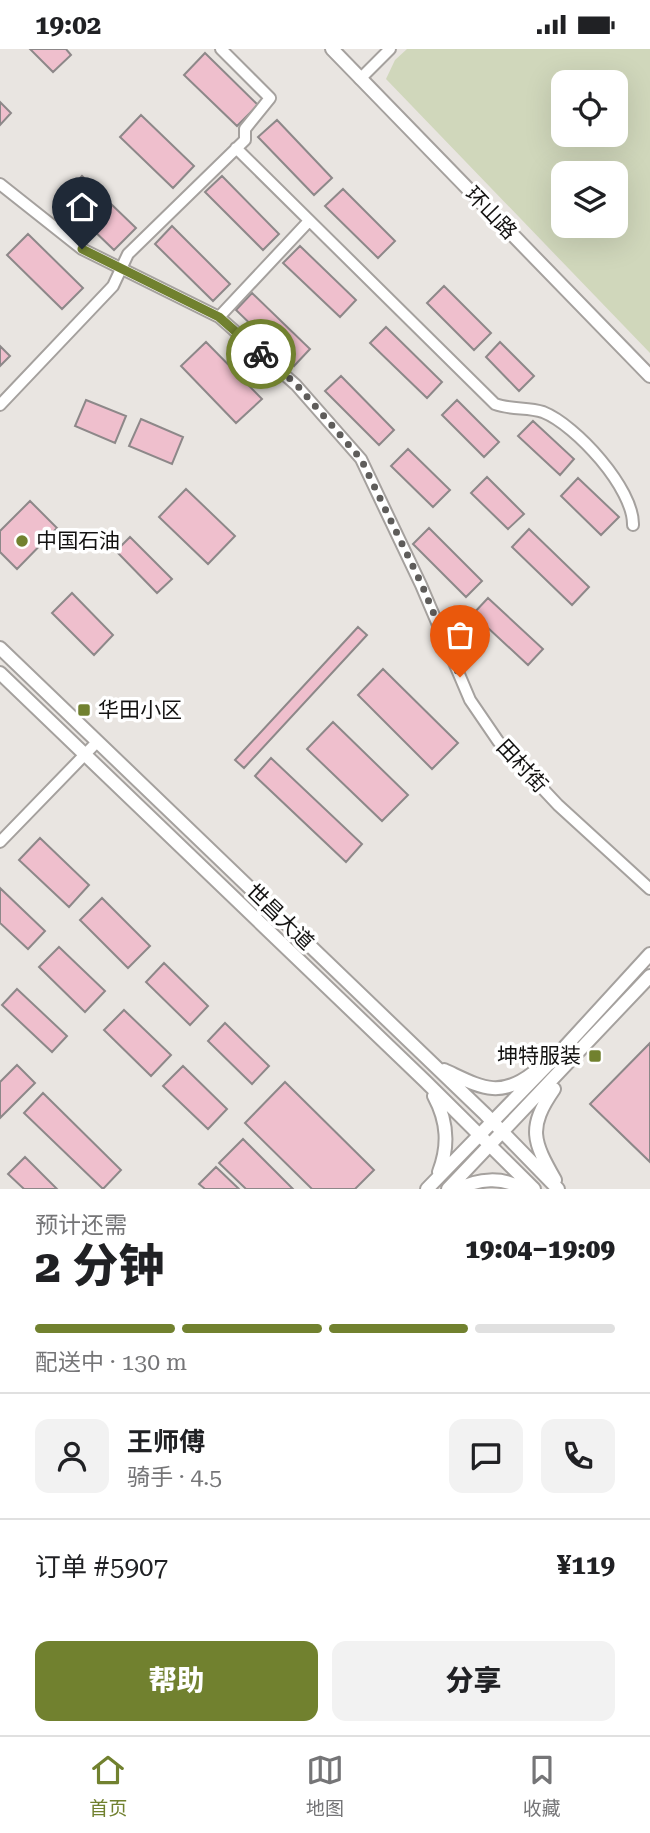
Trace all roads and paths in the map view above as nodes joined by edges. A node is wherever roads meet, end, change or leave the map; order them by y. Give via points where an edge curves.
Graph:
1 (221, 49) edge
2 (332, 49) edge
3 (390, 49) edge
4 (360, 79) junction
5 (236, 148) junction
6 (1, 187) edge
7 (309, 221) junction
8 (122, 269) junction
9 (219, 317) junction
10 (650, 376) edge
11 (0, 405) edge
12 (634, 525) dead end
13 (0, 648) edge
14 (0, 673) edge
15 (97, 742) junction
16 (85, 753) junction
17 (0, 842) edge
18 (650, 889) edge
19 (650, 954) edge
20 (650, 976) edge
21 (564, 1049) junction
22 (572, 1061) junction
23 (435, 1066) junction
24 (425, 1081) junction
25 (493, 1122) junction
26 (504, 1133) junction
27 (480, 1135) junction
28 (491, 1146) junction
29 (437, 1179) junction
30 (427, 1189) edge
31 (449, 1189) edge
32 (457, 1189) edge
33 (523, 1189) edge
34 (534, 1189) edge
35 (559, 1189) edge

1 - 5 street via 270,98
2 - 4 main road, 环山路
3 - 4 street
4 - 10 main road, 环山路
5 - 7 street
5 - 8 street via 128,254
6 - 8 street, 田村街 via 82,249
7 - 9 street
7 - 12 street via 495,404 539,411 560,420 608,469 634,512
8 - 9 street, 田村街
8 - 11 street via 113,286
9 - 18 street, 田村街 via 296,384 361,459 422,585 470,700 498,741 558,805
13 - 15 main road, 世昌大道
14 - 16 main road, 世昌大道
15 - 16 street
15 - 23 main road, 世昌大道
16 - 17 street
16 - 24 main road, 世昌大道
19 - 21 main road
20 - 22 main road
21 - 23 main road via 521,1082 497,1090
21 - 25 main road
22 - 26 main road
22 - 35 main road via 542,1105 534,1133
23 - 25 main road, 世昌大道
24 - 27 main road, 世昌大道
24 - 29 main road via 441,1109 448,1143
25 - 26 main road, 世昌大道
25 - 27 main road
26 - 28 main road
26 - 35 main road, 世昌大道
27 - 28 main road, 世昌大道
27 - 29 main road
28 - 31 main road
28 - 34 main road, 世昌大道
29 - 30 main road
32 - 33 main road via 487,1179

